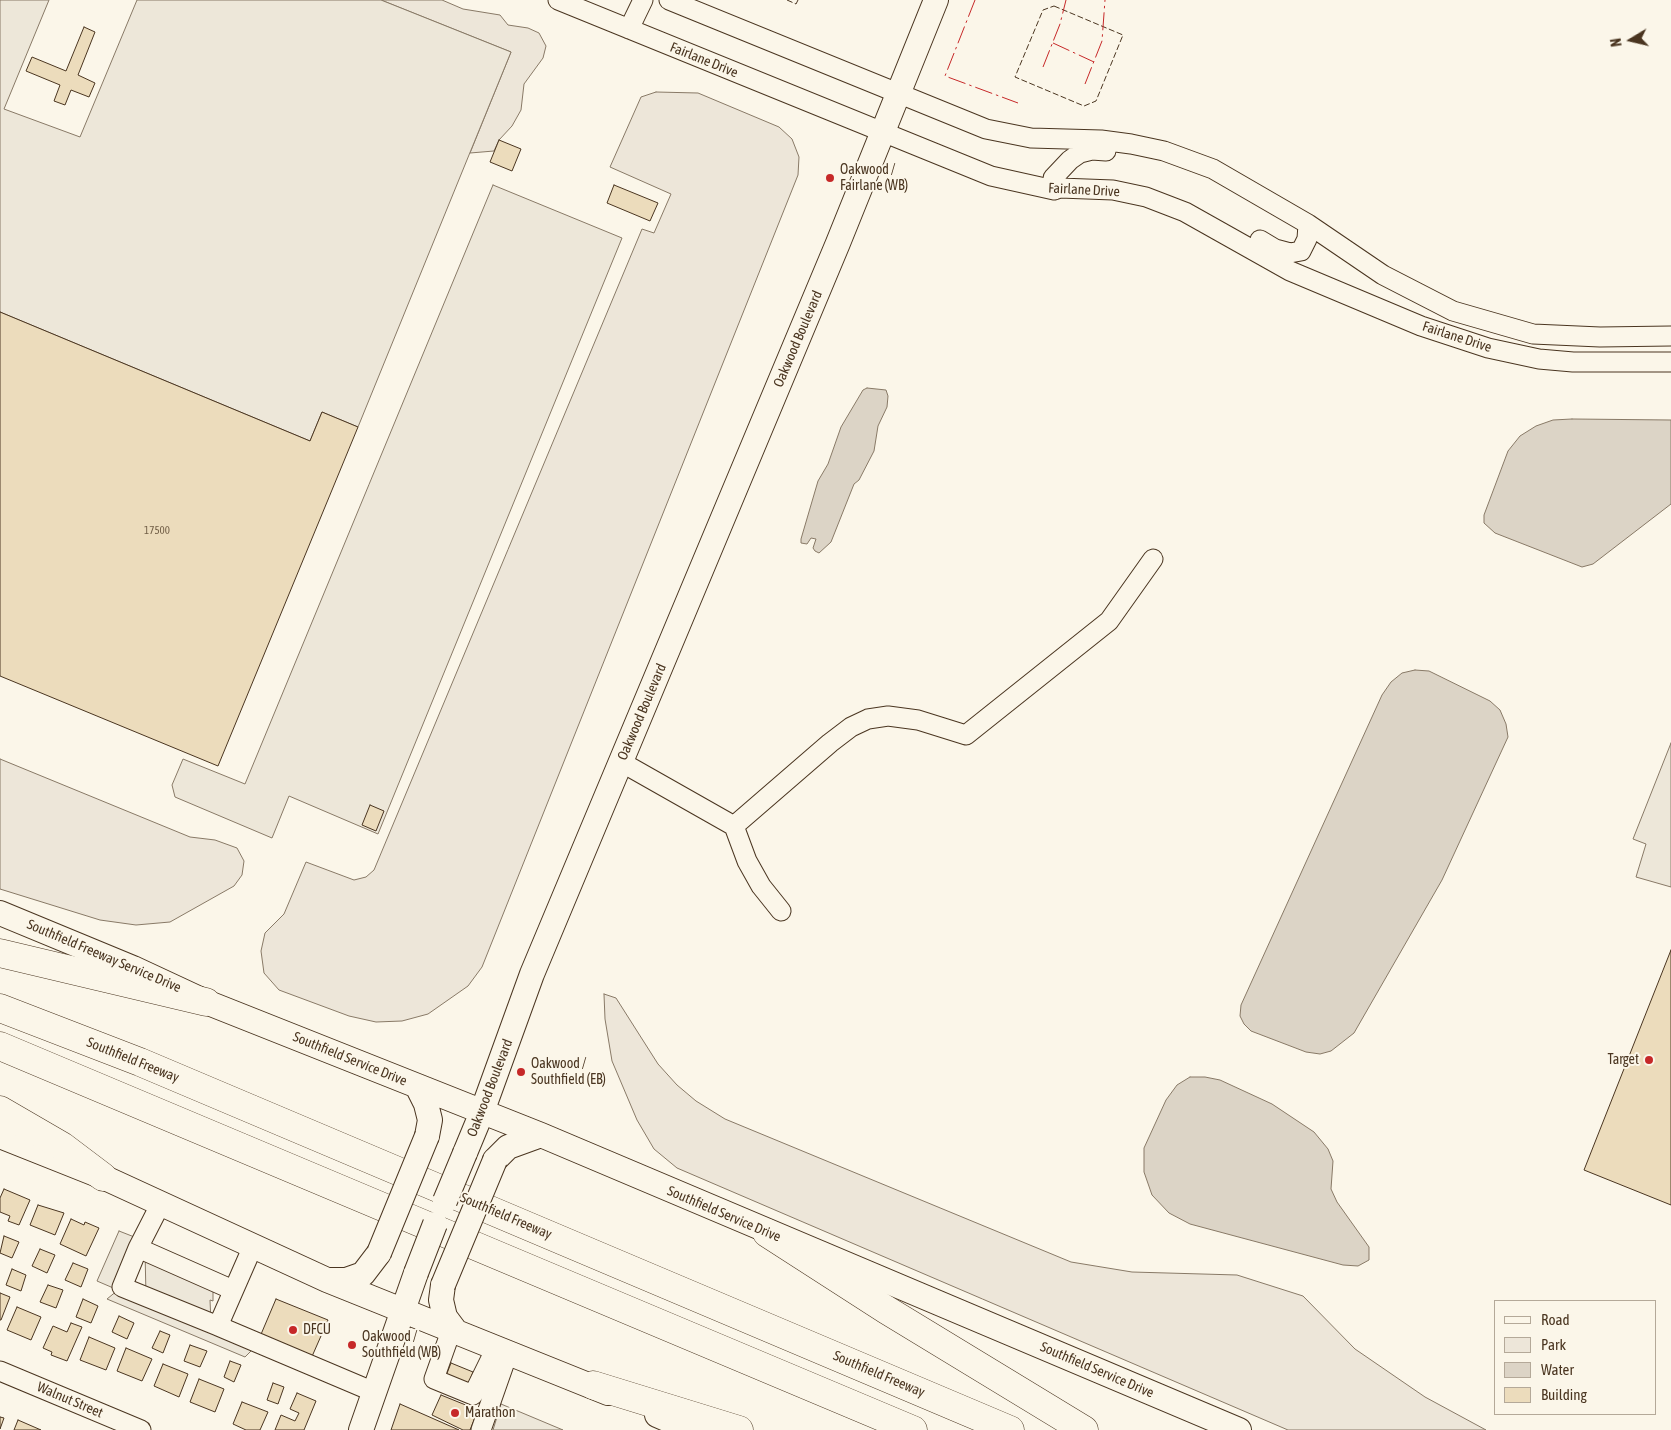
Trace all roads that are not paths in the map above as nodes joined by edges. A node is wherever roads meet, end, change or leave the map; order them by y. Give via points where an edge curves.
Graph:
1 (558, 0) edge
2 (643, 0) edge
3 (669, 0) edge
4 (936, 0) edge
5 (629, 29) junction
6 (899, 94) junction
7 (881, 132) junction
8 (1213, 169) junction
9 (1054, 190) junction
10 (1186, 212) junction
11 (1308, 224) junction
12 (1671, 336) edge
13 (1671, 362) edge
14 (1153, 559) dead end
15 (621, 762) junction
16 (734, 826) junction
17 (780, 911) dead end
18 (0, 913) edge
19 (0, 953) edge
20 (206, 1002) junction
21 (0, 1008) edge
22 (0, 1046) edge
23 (417, 1086) junction
24 (0, 1110) edge
25 (482, 1112) junction
26 (541, 1135) junction
27 (0, 1136) edge
28 (103, 1177) junction
29 (160, 1205) junction
30 (767, 1233) junction
31 (253, 1246) junction
32 (138, 1248) junction
33 (327, 1280) junction
34 (233, 1290) junction
35 (402, 1312) junction
36 (218, 1326) junction
37 (454, 1332) junction
38 (502, 1350) junction
39 (0, 1371) edge
40 (593, 1385) junction
41 (374, 1392) junction
42 (141, 1430) edge
43 (361, 1430) edge
44 (481, 1430) edge
45 (691, 1430) edge
46 (739, 1430) edge
47 (913, 1430) edge
48 (1010, 1430) edge
49 (1084, 1430) edge
50 (1239, 1430) edge

1 - 5 street, Fairlane Drive
2 - 5 street
3 - 6 street, Fairlane Drive
4 - 6 main road, Oakwood Boulevard
5 - 7 street, Fairlane Drive
6 - 7 main road, Oakwood Boulevard
6 - 8 street, Fairlane Drive via 986,129 1031,138 1131,144 1164,151
7 - 9 street, Fairlane Drive via 991,176
7 - 15 main road, Oakwood Boulevard via 835,252
8 - 9 street via 1177,165 1135,154 1092,150 1070,160 1053,178
8 - 11 street, Fairlane Drive
9 - 10 street, Fairlane Drive via 1113,190 1146,197
10 - 11 street via 1215,214 1275,249 1290,253 1301,251 1307,239
10 - 13 street, Fairlane Drive via 1290,271 1421,326 1488,348 1539,359 1573,362
11 - 12 street, Fairlane Drive via 1383,275 1453,311 1482,321 1533,334
14 - 16 street via 1108,621 966,735 918,720 888,716 868,719 830,743
15 - 16 street
15 - 25 main road, Oakwood Boulevard via 532,974
16 - 17 street via 747,861
18 - 20 main road, Southfield Freeway Service Drive
19 - 20 highway
20 - 23 main road, Southfield Service Drive
21 - 48 highway, Southfield Freeway via 140,1062
22 - 47 highway
23 - 25 main road, Southfield Service Drive
23 - 33 main road, bridge via 430,1120 427,1136 379,1253 364,1274 346,1280
24 - 28 highway via 62,1146
25 - 26 main road, Southfield Service Drive
25 - 35 main road, Oakwood Boulevard, bridge
26 - 30 main road, Southfield Service Drive
26 - 37 main road, bridge via 508,1147 495,1160 443,1285 441,1300 445,1317
27 - 28 main road
28 - 29 main road
29 - 31 main road
29 - 32 street
30 - 49 highway
30 - 50 main road, Southfield Service Drive via 824,1254
31 - 33 main road
31 - 34 street
32 - 34 street
32 - 36 street via 122,1287
33 - 35 main road
34 - 36 street
35 - 37 main road
35 - 41 main road, Oakwood Boulevard
36 - 41 street
37 - 38 main road
37 - 38 street via 434,1379 473,1395
38 - 40 main road
38 - 44 street
39 - 42 street, Walnut Street
40 - 45 main road
40 - 46 highway
41 - 43 main road, Oakwood Boulevard

